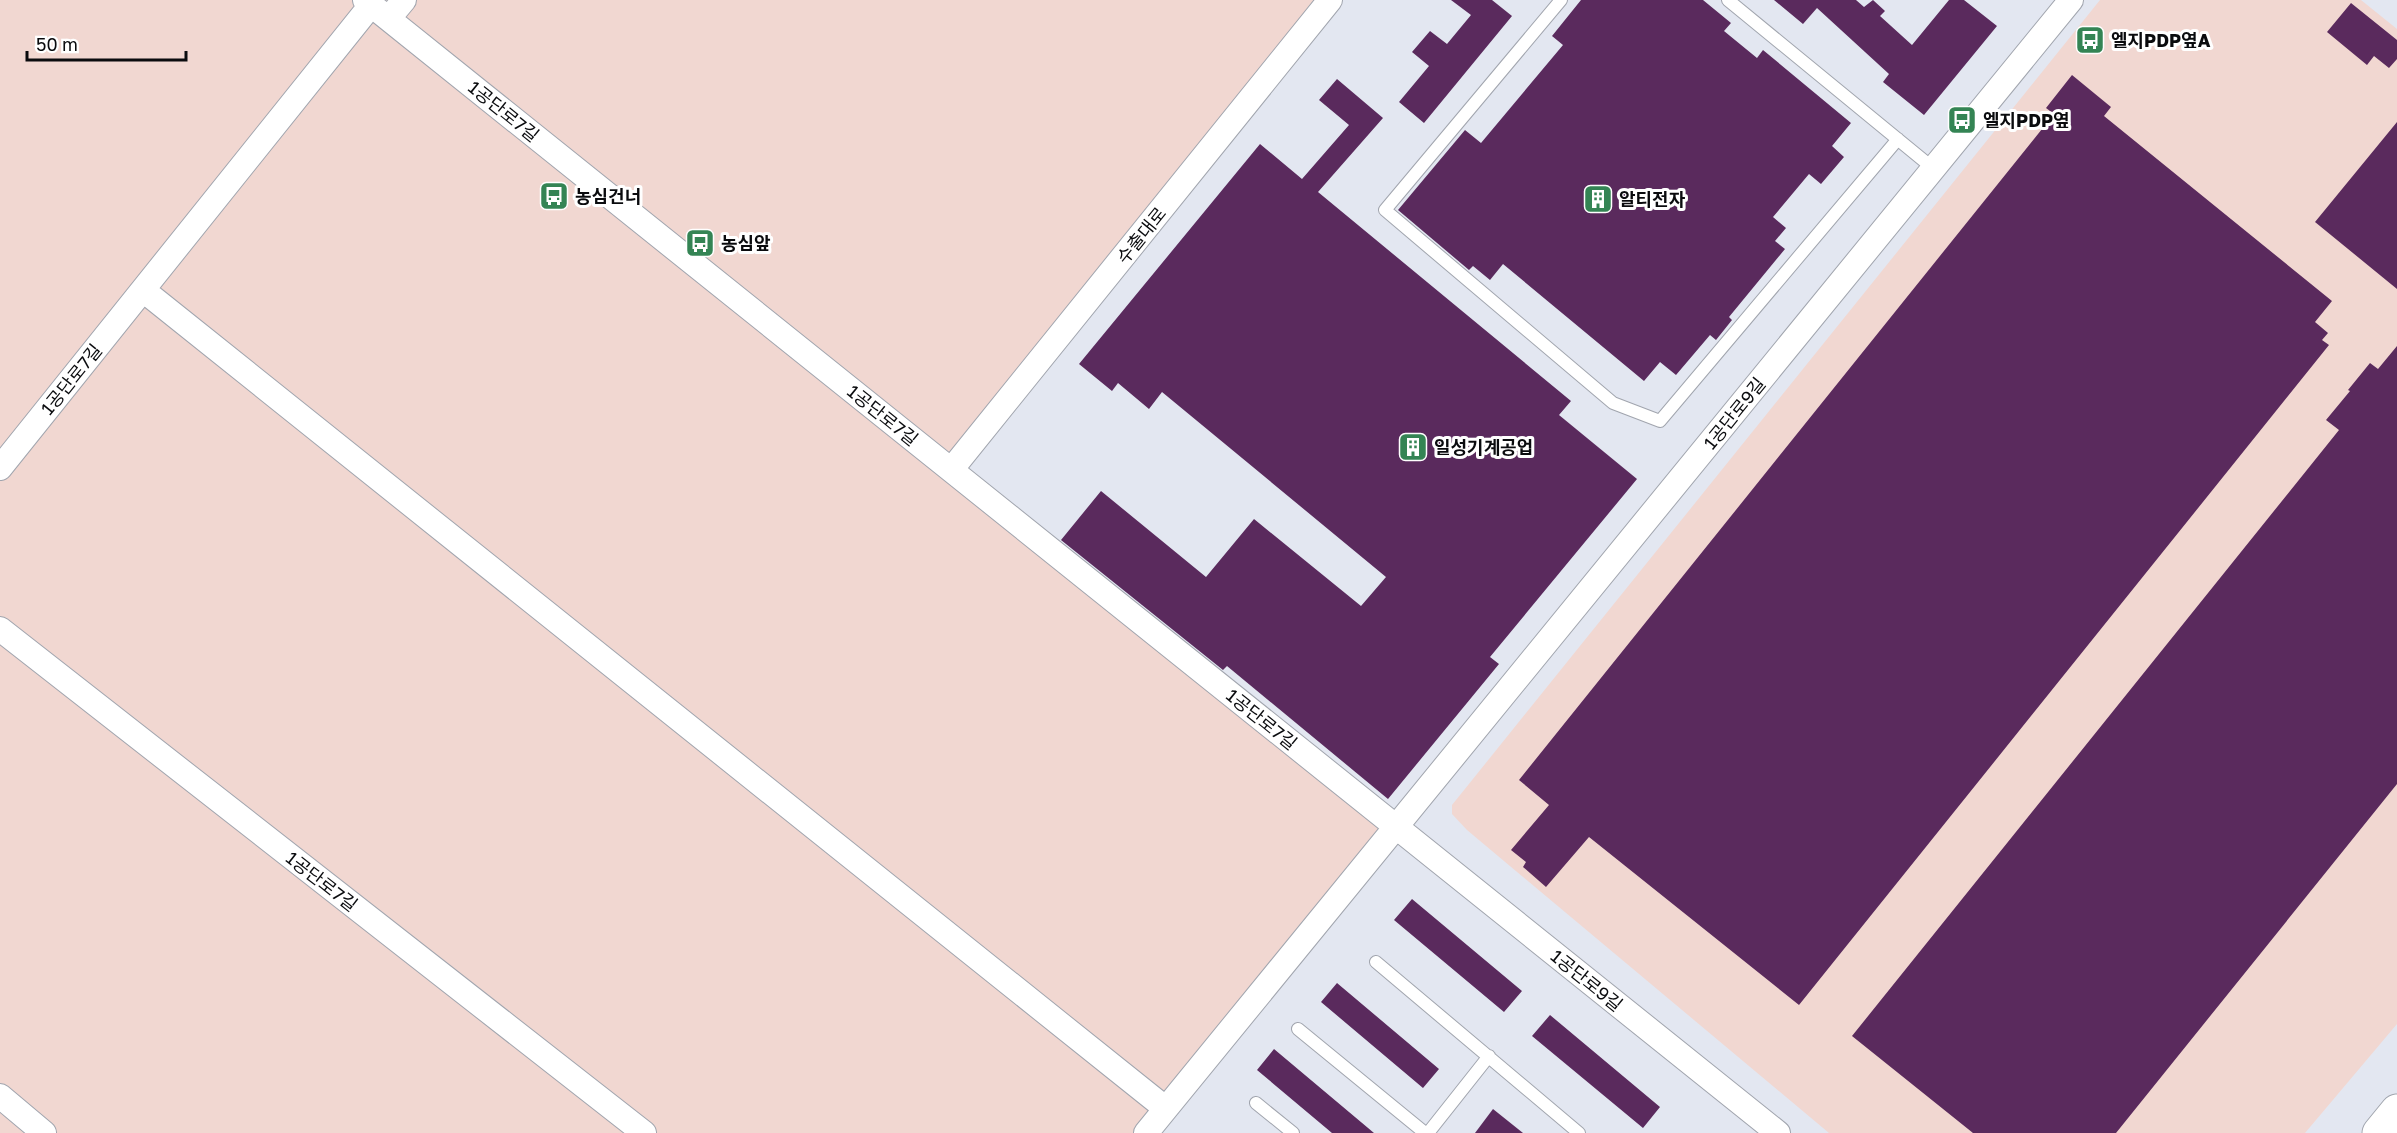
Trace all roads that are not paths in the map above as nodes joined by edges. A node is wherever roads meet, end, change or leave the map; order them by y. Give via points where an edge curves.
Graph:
1 (1330, 0) edge
2 (1561, 0) edge
3 (1728, 0) edge
4 (2071, 0) edge
5 (382, 6) edge
6 (1898, 139) junction
7 (1934, 168) junction
8 (143, 290) junction
9 (0, 468) edge
10 (951, 470) junction
11 (0, 629) edge
12 (1396, 826) junction
13 (1376, 962) dead end
14 (1298, 1029) dead end
15 (1489, 1056) junction
16 (0, 1096) edge
17 (1256, 1103) dead end
18 (1166, 1108) junction
19 (2397, 1111) edge
20 (44, 1133) edge
21 (644, 1133) edge
22 (1146, 1133) edge
23 (1293, 1133) edge
24 (1426, 1133) edge
25 (1580, 1133) edge
26 (1779, 1133) edge
27 (2379, 1133) edge

1 - 10 street, 수출대로
2 - 6 lane via 1385,210 1612,403 1660,422
3 - 6 lane
4 - 7 street, 1공단로9길
5 - 8 street, 1공단로7길
5 - 10 street, 1공단로7길
6 - 7 lane
7 - 12 street, 1공단로9길
8 - 9 street, 1공단로7길
8 - 18 street
10 - 12 street, 1공단로7길
11 - 21 street, 1공단로7길
12 - 18 street, 1공단로9길
12 - 26 street, 1공단로9길
13 - 15 lane
14 - 24 lane
15 - 24 lane
15 - 25 lane
16 - 20 street
17 - 23 lane
18 - 22 street, 1공단로9길
19 - 27 street

